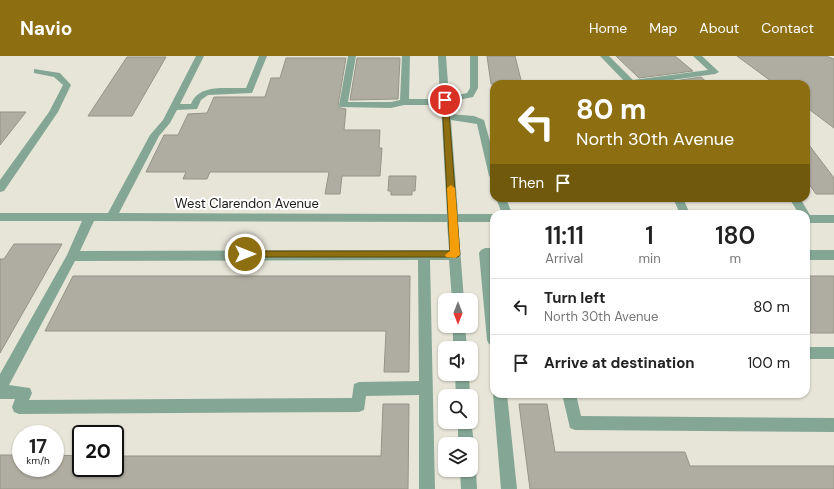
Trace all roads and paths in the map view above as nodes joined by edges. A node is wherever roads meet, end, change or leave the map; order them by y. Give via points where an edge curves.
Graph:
1 (200, 56) edge
2 (263, 56) edge
3 (352, 56) edge
4 (406, 56) edge
5 (442, 56) edge
6 (474, 56) edge
7 (604, 56) edge
8 (697, 56) edge
9 (37, 71) dead end
10 (628, 80) edge
11 (654, 80) edge
12 (445, 101) junction
13 (404, 102) junction
14 (175, 107) junction
15 (446, 117) junction
16 (490, 159) edge
17 (0, 188) edge
18 (0, 217) edge
19 (90, 217) junction
20 (111, 217) junction
21 (453, 217) junction
22 (810, 217) edge
23 (490, 218) edge
24 (834, 219) edge
25 (490, 253) edge
26 (424, 255) junction
27 (455, 255) junction
28 (810, 255) edge
29 (834, 255) edge
30 (72, 256) junction
31 (458, 293) edge
32 (490, 301) edge
33 (810, 353) edge
34 (834, 353) edge
35 (0, 388) edge
36 (426, 388) junction
37 (0, 392) edge
38 (500, 398) edge
39 (570, 398) edge
40 (834, 425) edge
41 (468, 477) edge
42 (427, 489) edge
43 (469, 489) edge
44 (509, 489) edge

1 - 14 street
2 - 14 street via 249,92 202,94 194,106
3 - 13 street via 343,105 391,105
4 - 13 street
5 - 12 street
6 - 12 street via 474,88 470,95
7 - 10 street
8 - 11 street via 715,72
9 - 17 street via 57,75 67,85 53,112
12 - 13 street
12 - 15 street
14 - 20 street via 165,126 156,135
15 - 16 street via 481,122
15 - 21 street
18 - 19 street, West Clarendon Avenue
19 - 20 street, West Clarendon Avenue
19 - 30 street
20 - 21 street, West Clarendon Avenue
21 - 23 street, West Clarendon Avenue
21 - 27 street
22 - 24 street
25 - 32 street via 485,253
26 - 27 street
26 - 30 street
26 - 36 street
27 - 31 street
28 - 29 street
30 - 35 street
33 - 34 street
36 - 37 street via 359,389 359,405 18,407 25,393
36 - 42 street
38 - 44 street
39 - 40 street via 575,423
41 - 43 street

